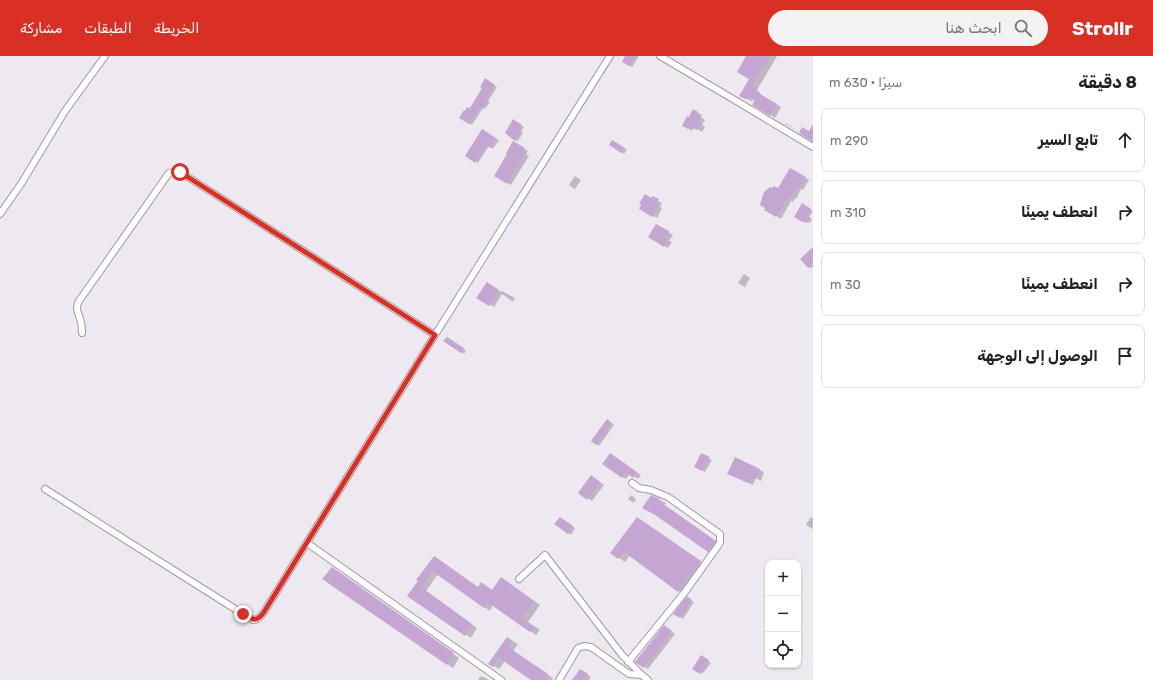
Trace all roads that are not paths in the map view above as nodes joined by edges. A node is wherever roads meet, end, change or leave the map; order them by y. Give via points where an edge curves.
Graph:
1 (105, 56) edge
2 (610, 56) edge
3 (660, 56) edge
4 (813, 147) edge
5 (0, 214) edge
6 (82, 333) dead end
7 (435, 335) junction
8 (632, 483) dead end
9 (45, 489) dead end
10 (307, 543) junction
11 (519, 579) dead end
12 (628, 662) junction
13 (642, 675) junction
14 (501, 680) edge
15 (559, 680) edge
16 (648, 680) edge

1 - 5 street via 65,111
2 - 7 street
3 - 4 street
6 - 7 street via 77,312 79,301 169,173 176,171
7 - 10 street
8 - 12 street via 639,488 668,497 720,534 720,542 685,592
9 - 10 street via 253,620 260,618
10 - 14 street
11 - 12 street via 545,555
12 - 13 street
13 - 15 street via 629,674 591,647 584,646 578,648
13 - 16 street

